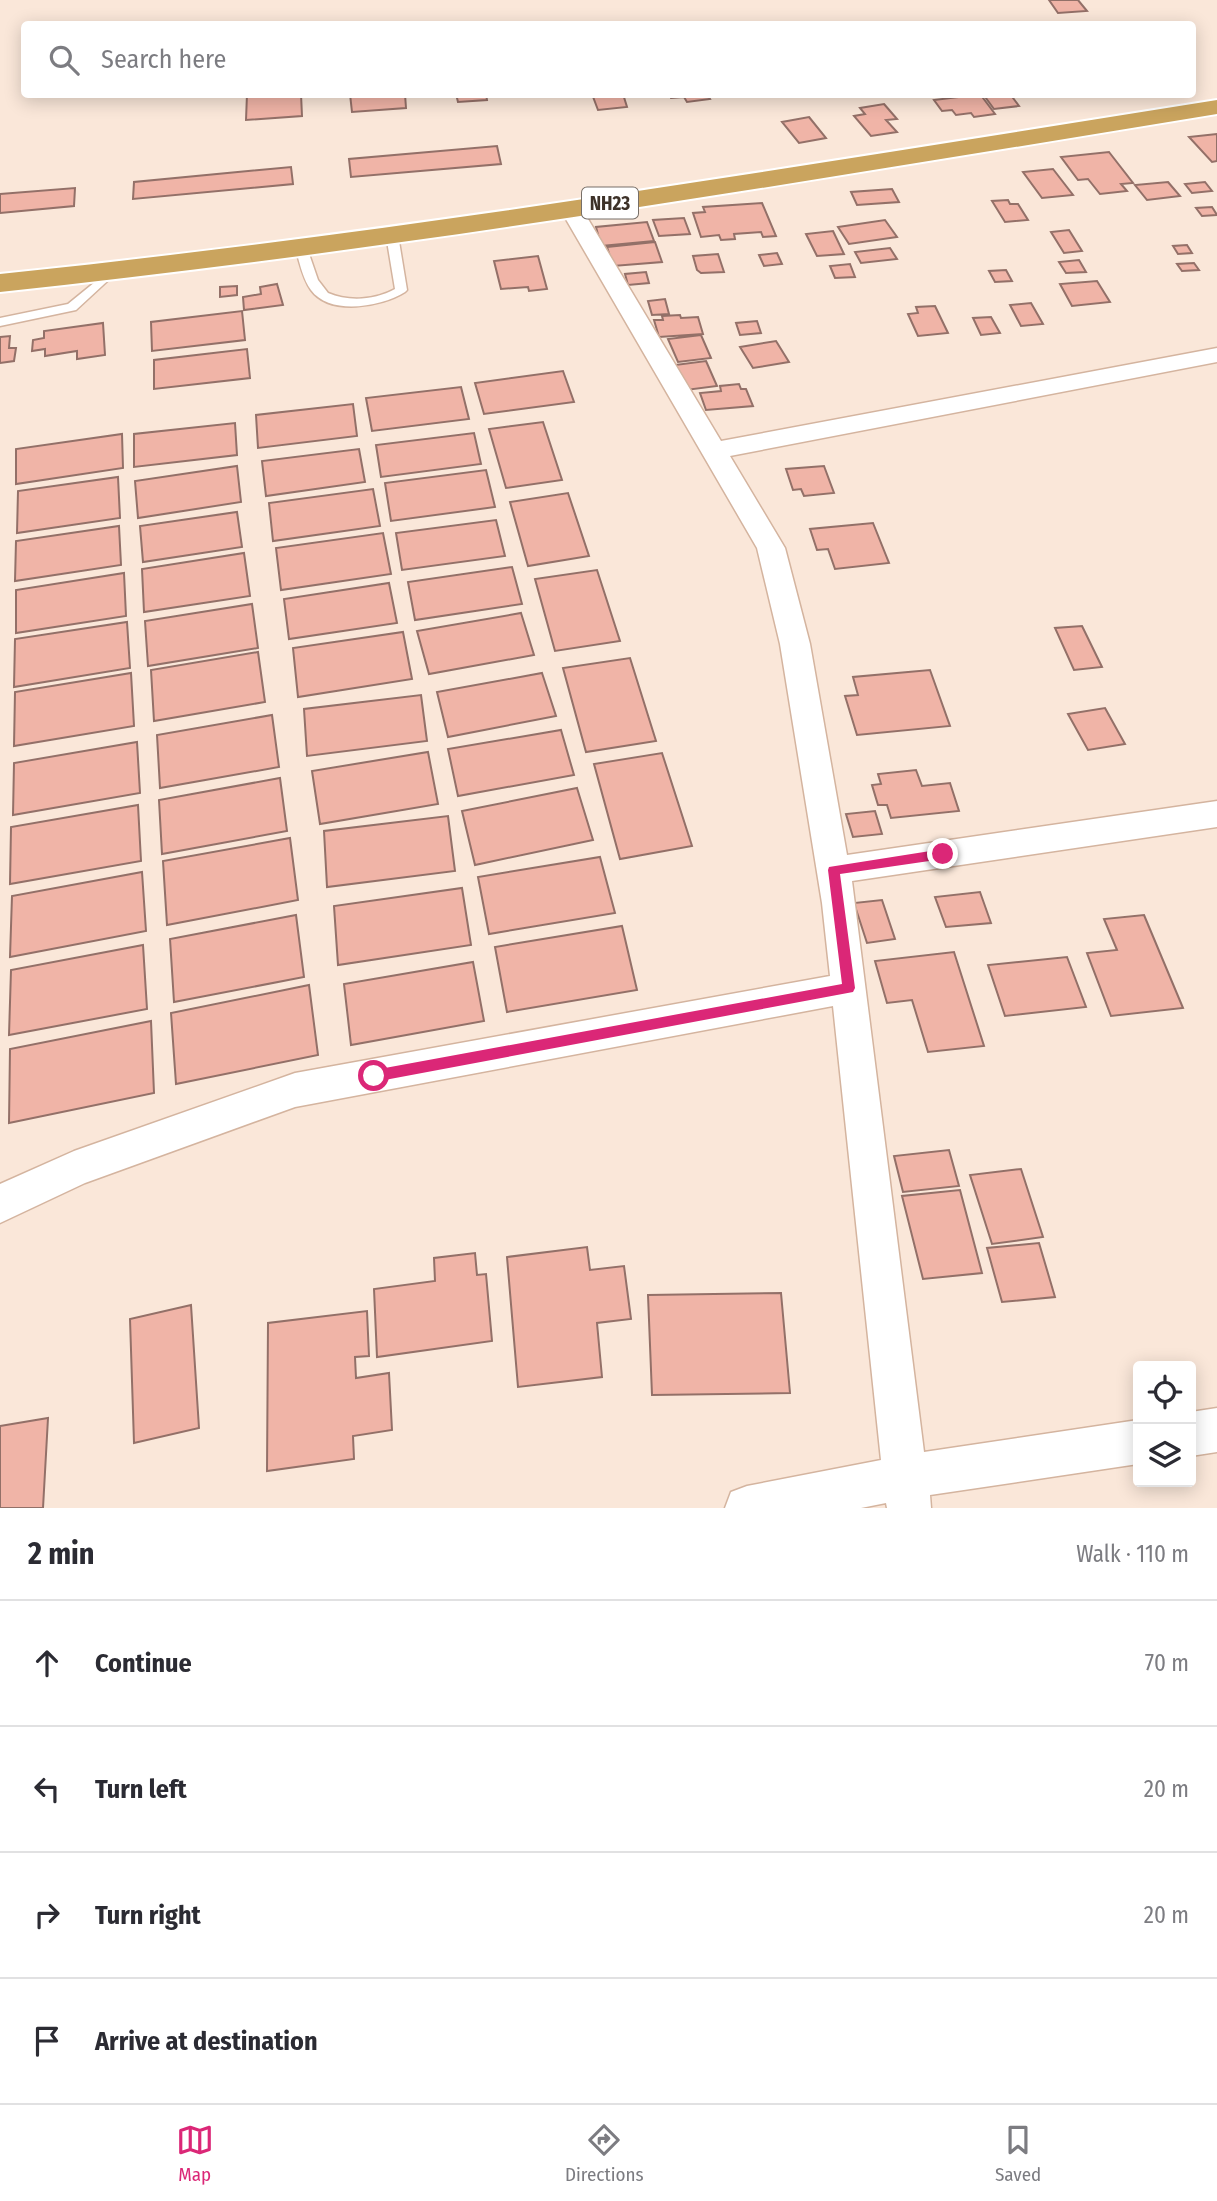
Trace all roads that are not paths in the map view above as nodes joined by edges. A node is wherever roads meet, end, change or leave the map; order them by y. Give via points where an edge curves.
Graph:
1 (1217, 107) edge
2 (571, 209) junction
3 (392, 235) junction
4 (301, 248) junction
5 (111, 272) junction
6 (0, 283) edge
7 (0, 322) edge
8 (1217, 355) edge
9 (714, 450) junction
10 (1217, 814) edge
11 (834, 870) junction
12 (849, 988) junction
13 (0, 1204) edge
14 (1217, 1430) edge
15 (1196, 1433) edge
16 (1133, 1443) edge
17 (907, 1492) edge
18 (747, 1508) edge

1 - 2 highway, NH23
2 - 3 highway, NH23
2 - 9 street
3 - 4 highway, NH23
3 - 4 lane via 401,290 384,300 339,302 322,294
4 - 5 highway, NH23
5 - 6 highway, NH23
5 - 7 lane via 72,307
8 - 9 street
9 - 11 street via 772,548 795,644
10 - 11 street
11 - 12 street
12 - 13 street via 295,1090 74,1169
12 - 17 street
14 - 15 street
16 - 17 street
17 - 18 street

